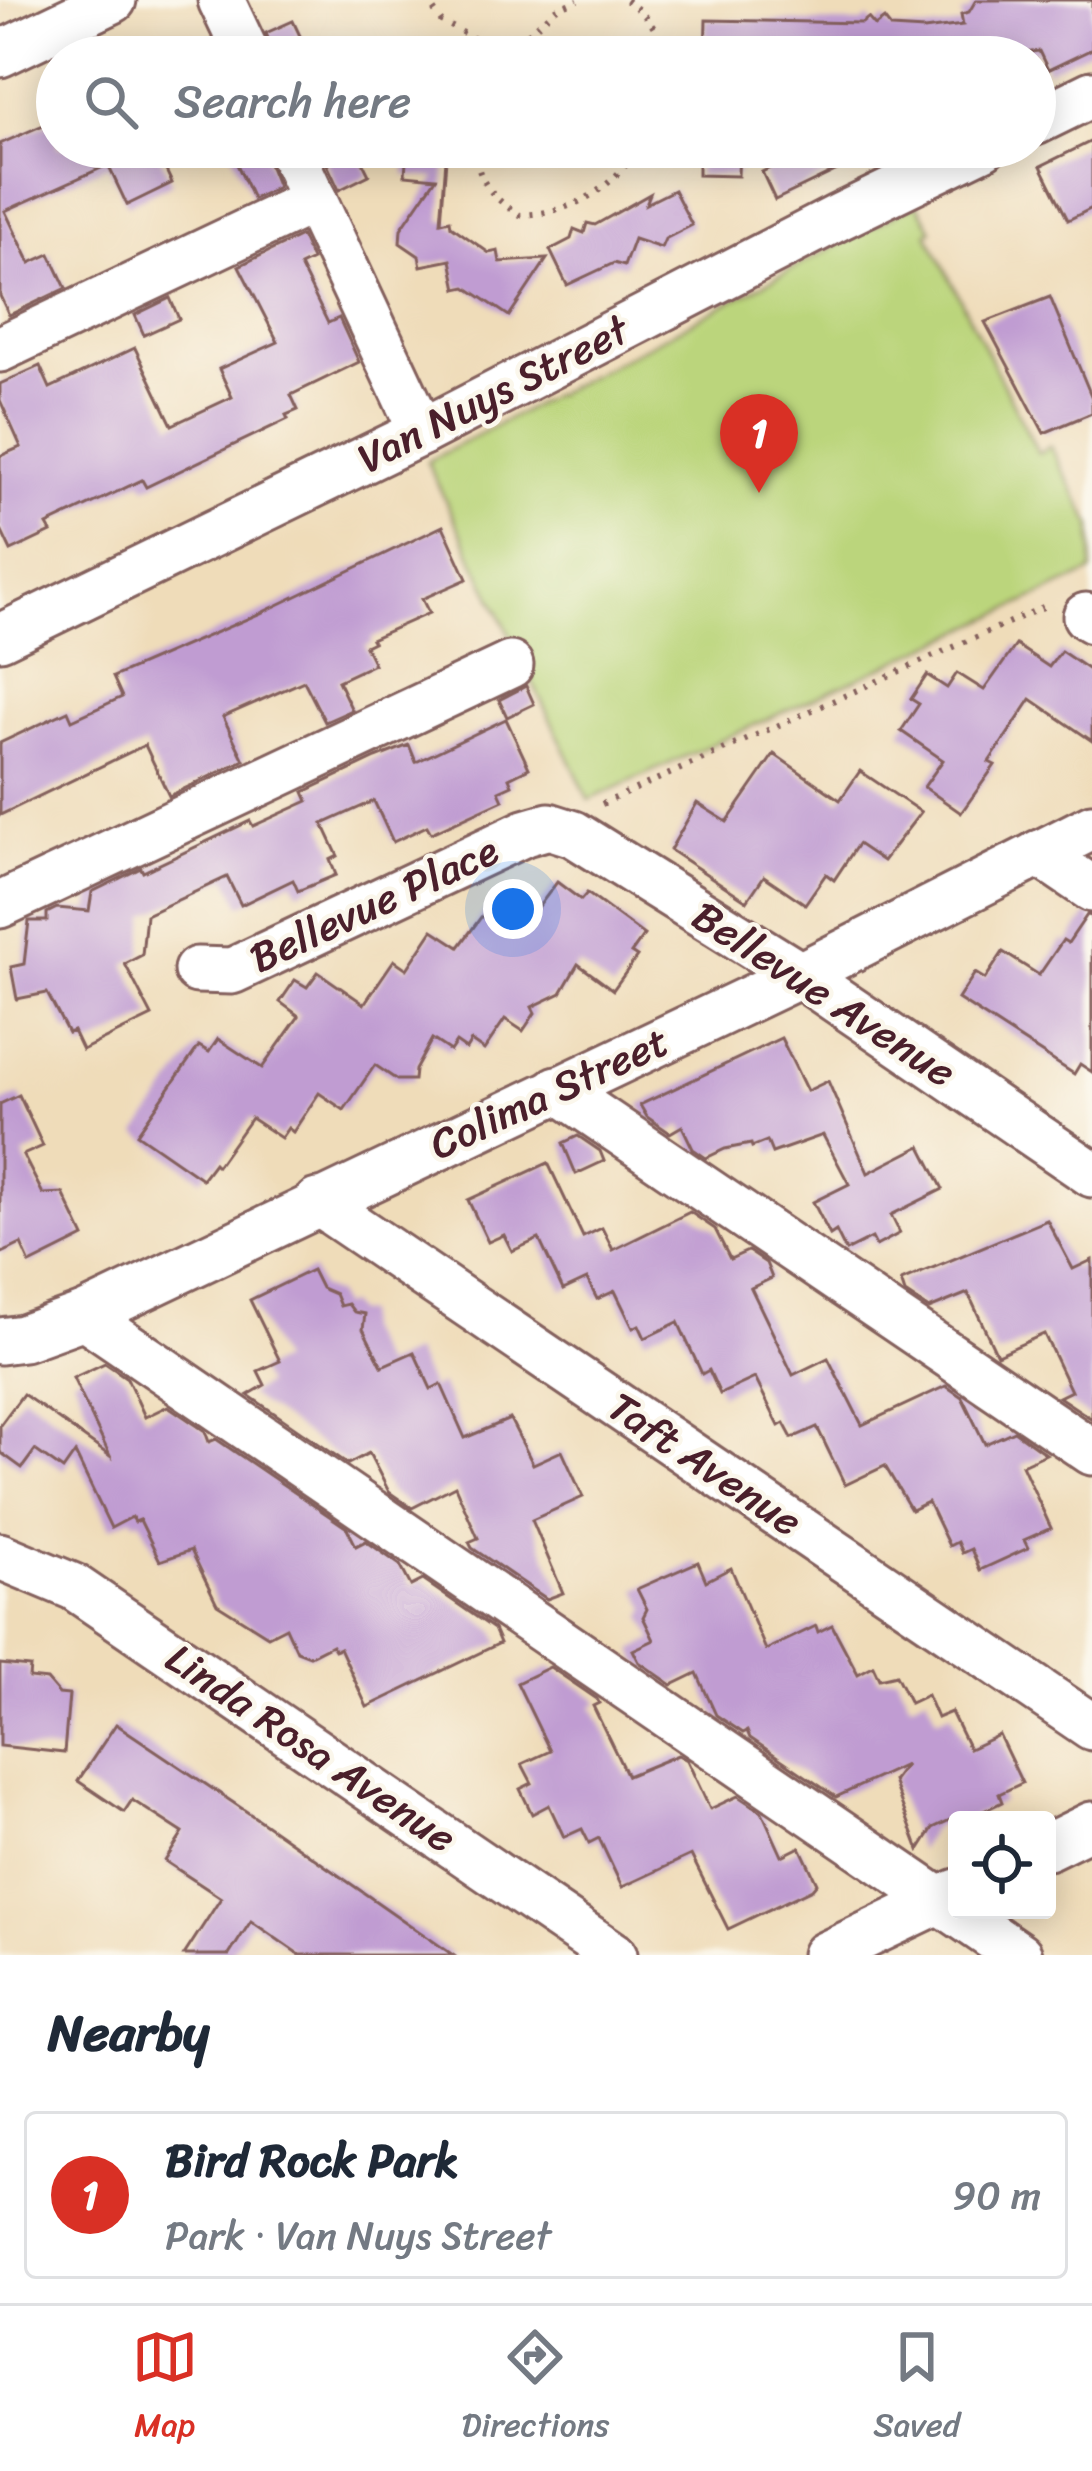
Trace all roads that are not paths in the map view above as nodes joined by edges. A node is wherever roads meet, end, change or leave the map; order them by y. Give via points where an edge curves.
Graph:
1 (113, 0) edge
2 (221, 0) edge
3 (38, 36) edge
4 (238, 36) edge
5 (36, 37) edge
6 (0, 54) edge
7 (1092, 94) edge
8 (1056, 112) edge
9 (300, 168) edge
10 (940, 168) edge
11 (314, 200) junction
12 (0, 349) edge
13 (422, 432) junction
14 (0, 637) edge
15 (510, 665) dead end
16 (549, 826) joint
17 (1092, 827) edge
18 (1039, 853) junction
19 (1092, 890) edge
20 (0, 905) edge
21 (197, 970) dead end
22 (800, 975) junction
23 (557, 1089) junction
24 (1092, 1174) edge
25 (317, 1202) junction
26 (84, 1316) junction
27 (0, 1341) edge
28 (1092, 1452) edge
29 (0, 1556) edge
30 (1092, 1727) edge
31 (1092, 1825) edge
32 (1056, 1843) edge
33 (947, 1896) edge
34 (614, 1955) edge
35 (825, 1955) edge
36 (1019, 1955) edge

1 - 3 street
2 - 4 street
5 - 6 street
7 - 8 street
9 - 11 street
10 - 13 street, Van Nuys Street
11 - 12 street
11 - 13 street
13 - 14 street, Van Nuys Street
15 - 20 street
16 - 21 street, Bellevue Place via 232,971
16 - 22 street, Bellevue Avenue
17 - 18 street, Colima Street
18 - 19 street
18 - 22 street, Colima Street
22 - 23 street, Colima Street
22 - 24 street, Bellevue Avenue
23 - 25 street, Colima Street
23 - 28 street
25 - 26 street, Colima Street
25 - 30 street, Taft Avenue
26 - 27 street, Colima Street
26 - 33 street
29 - 34 street, Linda Rosa Avenue via 74,1587
31 - 32 street
33 - 35 street
33 - 36 street

